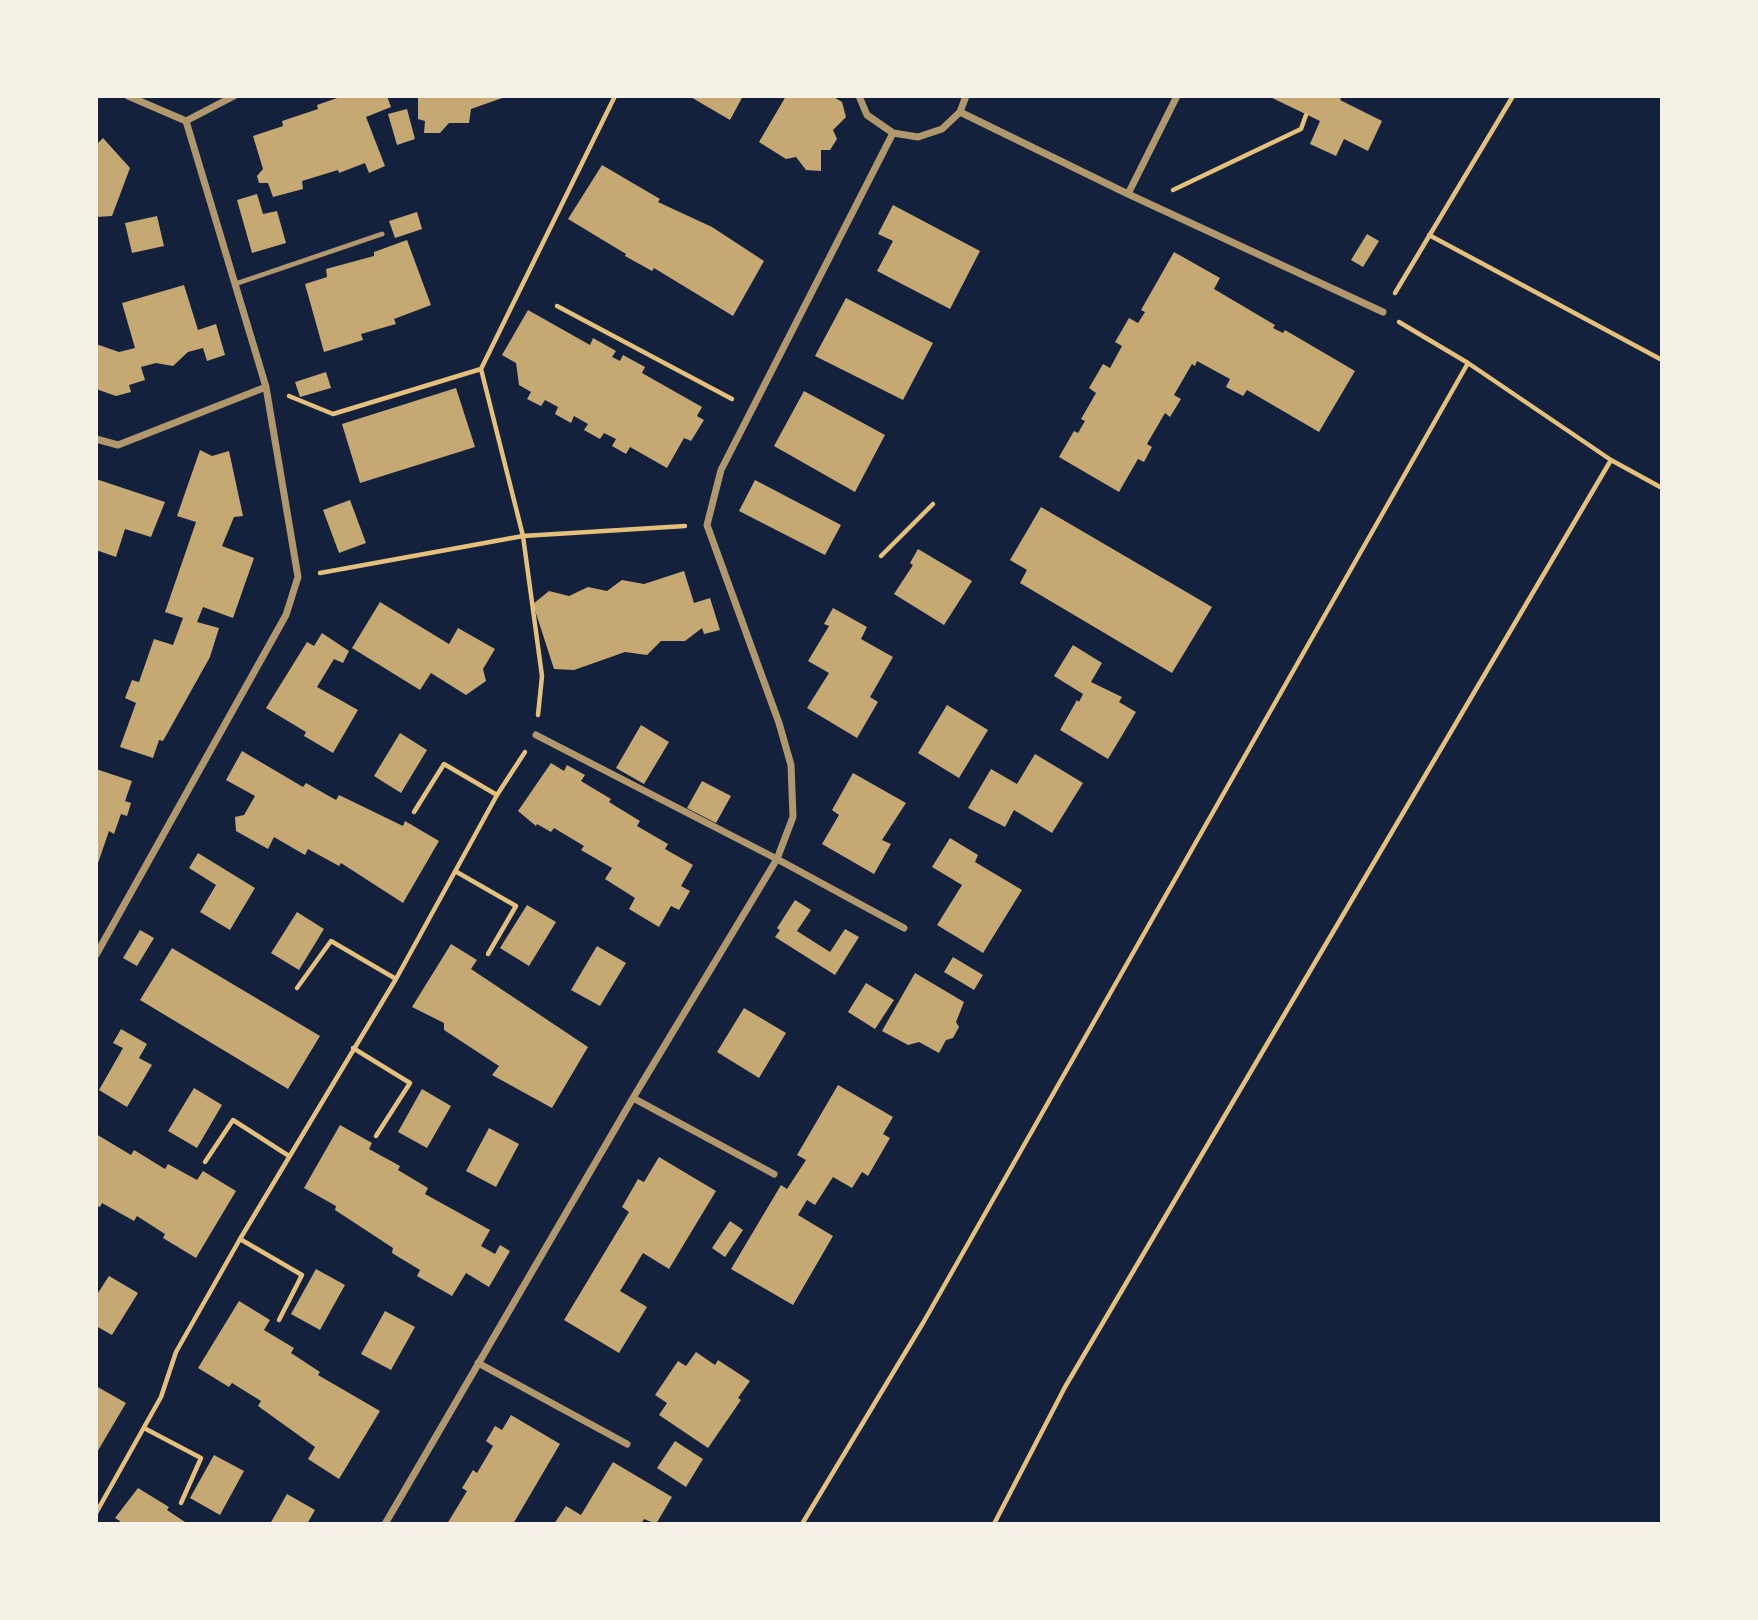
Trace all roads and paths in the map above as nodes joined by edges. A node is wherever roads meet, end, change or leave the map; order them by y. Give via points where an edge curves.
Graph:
1 (128, 96) edge
2 (234, 96) edge
3 (615, 96) edge
4 (859, 96) edge
5 (966, 96) edge
6 (1177, 96) edge
7 (1513, 96) edge
8 (960, 112) junction
9 (1306, 115) dead end
10 (186, 121) junction
11 (893, 133) junction
12 (1128, 194) junction
13 (1148, 204) junction
14 (382, 234) dead end
15 (1429, 235) junction
16 (235, 284) junction
17 (557, 306) dead end
18 (1383, 312) junction
19 (1662, 360) edge
20 (1468, 363) junction
21 (481, 369) junction
22 (266, 387) junction
23 (752, 409) junction
24 (96, 439) edge
25 (1611, 460) junction
26 (1662, 488) edge
27 (933, 504) dead end
28 (707, 525) junction
29 (523, 536) junction
30 (881, 556) dead end
31 (298, 577) junction
32 (536, 735) junction
33 (497, 795) junction
34 (414, 812) dead end
35 (777, 859) junction
36 (455, 871) junction
37 (904, 928) dead end
38 (100, 939) edge
39 (488, 954) dead end
40 (96, 955) edge
41 (396, 979) junction
42 (297, 988) dead end
43 (353, 1048) junction
44 (633, 1098) junction
45 (376, 1136) dead end
46 (289, 1156) junction
47 (205, 1162) dead end
48 (774, 1174) dead end
49 (240, 1239) junction
50 (279, 1320) dead end
51 (478, 1363) junction
52 (144, 1428) junction
53 (627, 1444) dead end
54 (181, 1503) dead end
55 (96, 1513) edge
56 (385, 1524) edge
57 (802, 1524) edge
58 (994, 1524) edge

1 - 10 street
2 - 10 street
3 - 21 path
4 - 11 street via 867,115
5 - 8 street
6 - 12 street
7 - 15 path
8 - 11 street via 942,129 918,137
8 - 12 street
9 - 13 path via 1301,129
10 - 16 street
11 - 23 street
12 - 13 street
13 - 18 street
14 - 16 lane
15 - 18 path
15 - 19 path
16 - 22 street
17 - 23 path
18 - 20 path
20 - 25 path
20 - 57 path via 929,1311
21 - 22 path via 333,414
21 - 29 path
22 - 24 street via 118,445
22 - 31 street
23 - 28 street via 721,470
25 - 26 path
25 - 58 path via 1065,1387
27 - 30 path
28 - 29 path
28 - 35 street via 791,765 793,817
29 - 31 path
29 - 32 path via 542,676
31 - 38 street via 286,615
32 - 33 path
32 - 35 street
33 - 34 path via 444,764
33 - 36 path
35 - 37 street
35 - 44 street
36 - 39 path via 516,906
36 - 41 path
38 - 40 street
41 - 42 path via 331,941
41 - 43 path
43 - 45 path via 410,1083
43 - 46 path
44 - 48 street
44 - 51 street
46 - 47 path via 233,1120
46 - 49 path
49 - 50 path via 302,1275
49 - 52 path via 176,1352 162,1397
51 - 53 street
51 - 56 street
52 - 54 path via 201,1458
52 - 55 path

